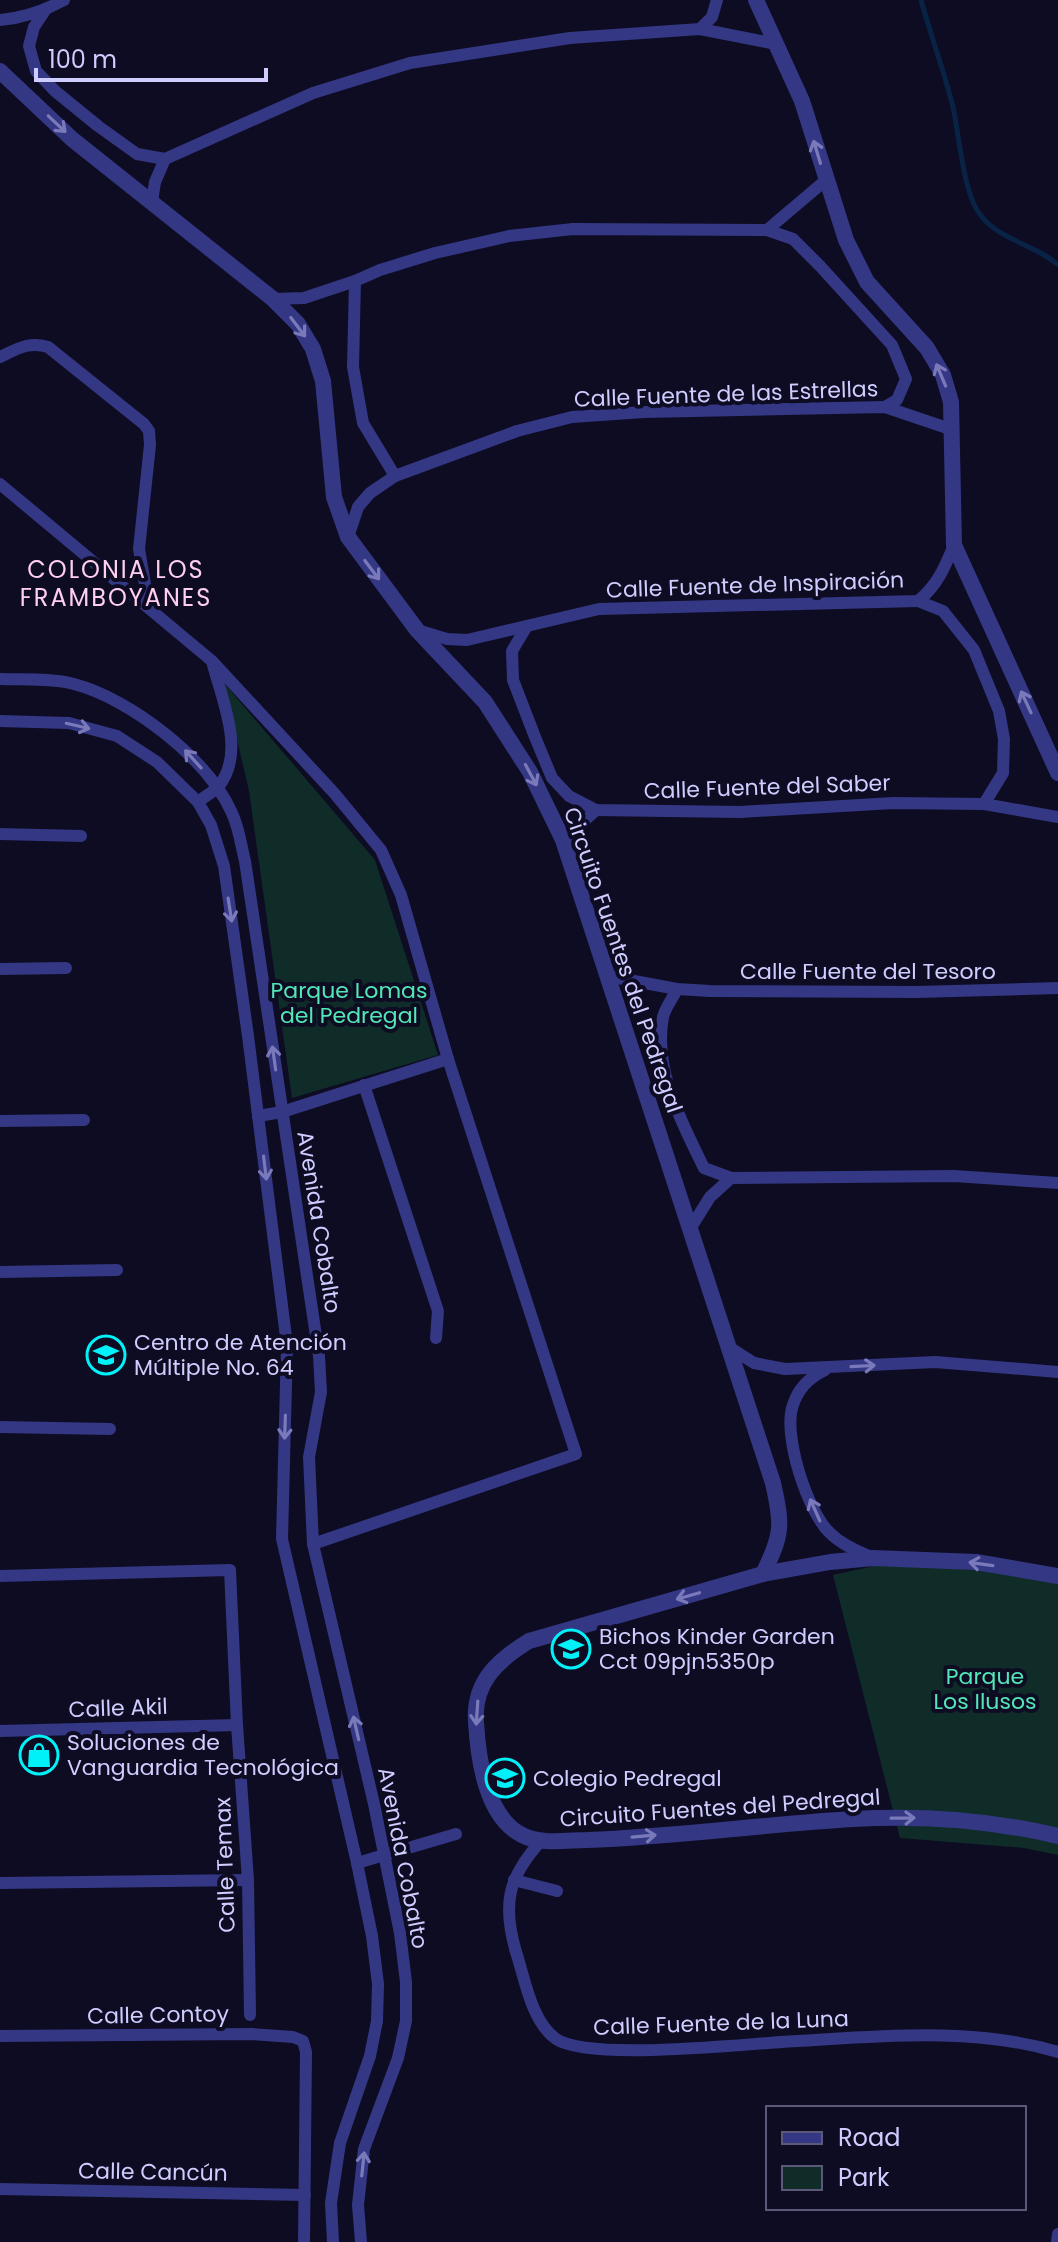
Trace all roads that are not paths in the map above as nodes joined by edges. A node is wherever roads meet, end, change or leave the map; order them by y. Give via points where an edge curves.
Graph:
1 (64, 0) edge
2 (717, 0) edge
3 (756, 0) edge
4 (46, 9) junction
5 (0, 20) edge
6 (700, 29) junction
7 (776, 44) junction
8 (0, 71) edge
9 (165, 159) junction
10 (826, 180) junction
11 (152, 202) junction
12 (767, 230) junction
13 (355, 281) junction
14 (273, 299) junction
15 (0, 357) edge
16 (885, 407) junction
17 (953, 430) junction
18 (395, 476) junction
19 (0, 484) edge
20 (348, 537) junction
21 (954, 545) junction
22 (918, 601) junction
23 (149, 608) junction
24 (527, 626) junction
25 (417, 630) junction
26 (212, 661) junction
27 (0, 679) edge
28 (0, 721) edge
29 (1058, 773) edge
30 (218, 787) junction
31 (198, 802) junction
32 (984, 804) junction
33 (596, 810) junction
34 (1058, 817) edge
35 (0, 834) edge
36 (81, 836) dead end
37 (563, 840) junction
38 (66, 968) dead end
39 (0, 969) edge
40 (607, 976) junction
41 (1058, 988) edge
42 (677, 989) junction
43 (448, 1059) junction
44 (364, 1085) junction
45 (282, 1112) junction
46 (258, 1116) junction
47 (84, 1120) dead end
48 (0, 1121) edge
49 (731, 1178) junction
50 (1058, 1183) edge
51 (690, 1229) junction
52 (117, 1270) dead end
53 (0, 1272) edge
54 (436, 1338) dead end
55 (729, 1347) junction
56 (831, 1368) junction
57 (1058, 1372) edge
58 (0, 1427) edge
59 (110, 1429) dead end
60 (313, 1544) junction
61 (873, 1558) junction
62 (763, 1574) junction
63 (0, 1576) edge
64 (1058, 1576) edge
65 (237, 1725) junction
66 (0, 1731) edge
67 (456, 1834) dead end
68 (1058, 1836) edge
69 (541, 1841) junction
70 (384, 1855) junction
71 (357, 1863) junction
72 (248, 1880) junction
73 (514, 1880) junction
74 (0, 1883) edge
75 (557, 1891) dead end
76 (250, 2015) dead end
77 (0, 2036) edge
78 (1058, 2052) edge
79 (0, 2189) edge
80 (305, 2195) junction
81 (1058, 2234) edge
82 (304, 2242) edge
83 (333, 2242) edge
84 (361, 2242) edge
85 (1057, 2242) edge

1 - 4 street
2 - 6 street via 712,17
3 - 7 street
4 - 5 street
4 - 9 street via 29,46 36,71 137,154
6 - 7 street
6 - 9 street via 570,38 410,63 313,93
10 -> 7 street via 802,101
8 -> 11 street, Circuito Fuentes del Pedregal via 72,139
9 - 11 street
10 - 12 street
17 -> 10 street via 943,375 927,348 867,282
11 - 14 street, Circuito Fuentes del Pedregal
12 - 13 street via 573,229 509,236 435,253
12 - 16 street via 793,239 892,345 906,379 897,400
13 - 14 street via 304,298
13 - 18 street via 353,367 363,423
14 -> 20 street, Circuito Fuentes del Pedregal via 313,349 323,381 334,497
15 - 23 street via 24,345 48,347 149,431 139,549
16 - 17 street, Calle Fuente de las Estrellas
16 - 18 street, Calle Fuente de las Estrellas via 572,417 517,431
17 - 21 street
18 - 20 street, Calle Fuente de las Estrellas via 358,507
19 - 23 street
20 -> 25 street, Circuito Fuentes del Pedregal
21 - 22 street, Calle Fuente de Inspiración via 943,572
29 -> 21 street
22 - 24 street, Calle Fuente de Inspiración via 599,609
22 - 32 street via 943,611 974,650 999,711 1003,773
23 - 26 street
24 - 25 street, Calle Fuente de Inspiración via 467,640
24 - 33 street via 512,651 513,680 552,778 569,796
25 -> 37 street, Circuito Fuentes del Pedregal via 485,702 530,772
26 - 30 street via 233,760
26 - 43 street via 381,850 401,895
30 -> 27 street, Avenida Cobalto via 185,750 132,709 73,683
28 -> 31 street, Avenida Cobalto via 69,723 117,736 157,762
30 - 31 street
45 -> 30 street, Avenida Cobalto via 245,861 234,815
31 -> 46 street, Avenida Cobalto via 224,866
32 - 33 street, Calle Fuente del Saber via 740,812
32 - 34 street, Calle Fuente del Saber
33 - 37 street
35 - 36 street
37 - 40 street, Circuito Fuentes del Pedregal
38 - 39 street
40 - 42 street, Calle Fuente del Tesoro
40 - 51 street, Circuito Fuentes del Pedregal
41 - 42 street, Calle Fuente del Tesoro
42 - 49 street via 663,1016 662,1050 673,1103 704,1168
43 - 44 street
43 - 60 street via 576,1454
44 - 45 street
44 - 54 street via 438,1311
45 - 46 street
45 - 60 street, Avenida Cobalto via 319,1356 321,1392 309,1457
46 -> 71 street, Avenida Cobalto via 287,1345 282,1539
47 - 48 street
49 - 50 street via 954,1176
49 - 51 street via 710,1197
51 - 55 street, Circuito Fuentes del Pedregal
52 - 53 street
55 - 56 street via 769,1368
55 - 62 street, Circuito Fuentes del Pedregal via 781,1520 780,1536
56 -> 57 street via 935,1362
61 -> 56 street via 830,1534 819,1520 790,1430 792,1406 800,1391 813,1376
58 - 59 street
70 -> 60 street, Avenida Cobalto
61 - 62 street, Circuito Fuentes del Pedregal
64 -> 61 street, Circuito Fuentes del Pedregal via 976,1562
62 -> 69 street, Circuito Fuentes del Pedregal via 529,1641 487,1675 475,1719 486,1781 496,1811 510,1828
63 - 65 street, Calle Temax via 230,1570
65 - 66 street, Calle Akil
65 - 72 street, Calle Temax
67 - 70 street
69 -> 68 street, Circuito Fuentes del Pedregal via 936,1818 1010,1824
69 - 73 street, Calle Fuente de la Luna
70 - 71 street
84 -> 70 street, Avenida Cobalto via 358,2205 364,2149 406,2021 400,1933
71 - 83 street, Avenida Cobalto via 372,1936 377,2021 340,2143 331,2203
72 - 74 street
72 - 76 street, Calle Temax
73 - 75 street
73 - 78 street, Calle Fuente de la Luna via 508,1910 513,1940 538,2019 557,2039 586,2049 919,2036 1022,2042
77 - 80 street, Calle Contoy via 252,2034 303,2041
79 - 80 street, Calle Cancún
80 - 82 street
81 - 85 street

